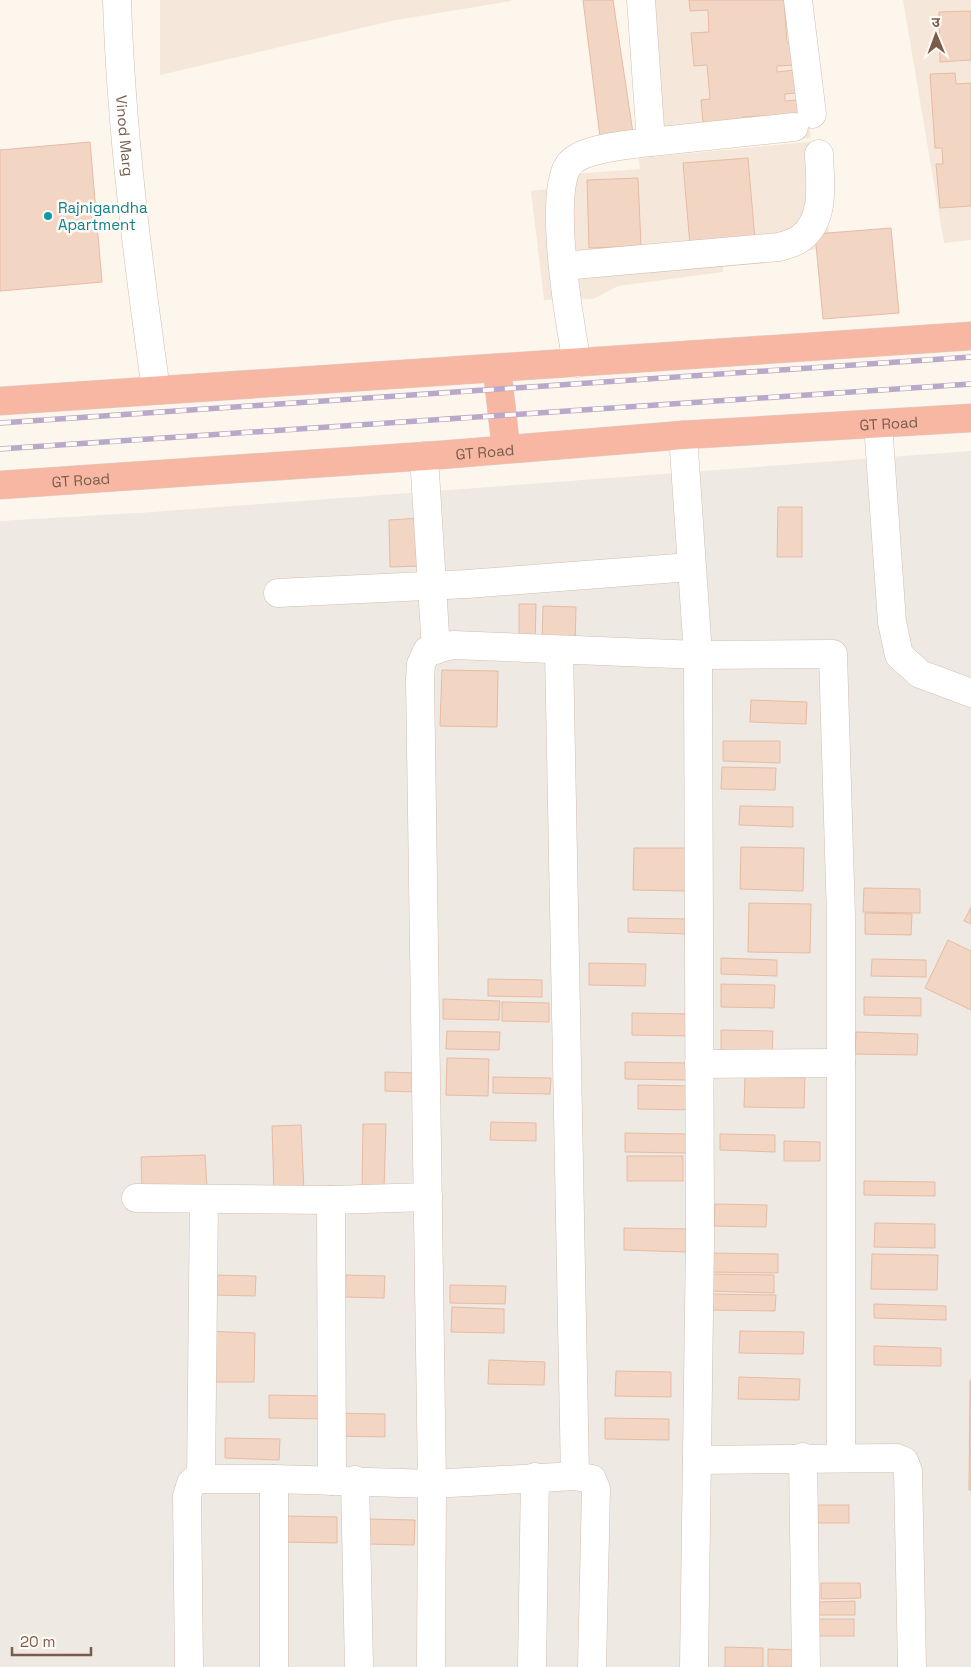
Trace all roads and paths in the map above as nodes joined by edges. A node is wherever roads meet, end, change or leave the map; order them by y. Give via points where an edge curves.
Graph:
1 (117, 0) edge
2 (641, 0) edge
3 (798, 0) edge
4 (650, 142) junction
5 (819, 154) dead end
6 (563, 266) junction
7 (971, 336) edge
8 (578, 363) junction
9 (498, 369) junction
10 (156, 390) junction
11 (0, 401) edge
12 (971, 418) edge
13 (878, 424) junction
14 (683, 435) junction
15 (506, 448) junction
16 (424, 456) junction
17 (0, 485) edge
18 (691, 567) junction
19 (432, 586) junction
20 (278, 593) dead end
21 (436, 650) junction
22 (559, 650) junction
23 (698, 655) junction
24 (971, 693) edge
25 (841, 1063) junction
26 (699, 1064) junction
27 (428, 1197) junction
28 (136, 1198) dead end
29 (204, 1199) junction
30 (331, 1200) junction
31 (841, 1457) junction
32 (803, 1458) junction
33 (697, 1460) junction
34 (575, 1476) junction
35 (535, 1477) junction
36 (201, 1478) junction
37 (274, 1478) junction
38 (343, 1481) junction
39 (432, 1484) junction
40 (190, 1667) edge
41 (274, 1667) edge
42 (359, 1667) edge
43 (431, 1667) edge
44 (532, 1667) edge
45 (592, 1667) edge
46 (694, 1667) edge
47 (806, 1667) edge
48 (912, 1667) edge

1 - 10 street, Vinod Marg via 127,145
2 - 4 street
3 - 4 street via 803,121
4 - 6 street via 584,154 568,165 560,208
5 - 6 street via 820,201 813,227 800,240 779,247
6 - 8 street via 565,297
7 - 8 highway
8 - 9 highway
9 - 10 highway
9 - 15 highway
10 - 11 highway
12 - 13 highway, GT Road
13 - 14 highway, GT Road
13 - 24 street via 892,622 899,655 920,674
14 - 15 highway, GT Road
14 - 18 street
15 - 16 highway, GT Road
16 - 17 highway, GT Road
16 - 19 street
18 - 19 street
18 - 23 street
19 - 20 street
19 - 21 street
21 - 22 street via 453,645
21 - 27 street via 427,651 421,664 420,679
22 - 23 street
22 - 34 street
23 - 25 street via 833,654 841,917
23 - 26 street
25 - 26 street
25 - 31 street
26 - 33 street
27 - 30 street
27 - 39 street
28 - 29 street
29 - 30 street
29 - 36 street
30 - 38 street
31 - 32 street
31 - 48 street via 897,1458 907,1466
32 - 33 street
32 - 47 street
33 - 46 street
34 - 35 street
34 - 45 street via 592,1479 596,1489
35 - 39 street
35 - 44 street
36 - 37 street
36 - 40 street via 191,1483 187,1496
37 - 38 street
37 - 41 street
38 - 39 street
38 - 42 street
39 - 43 street

